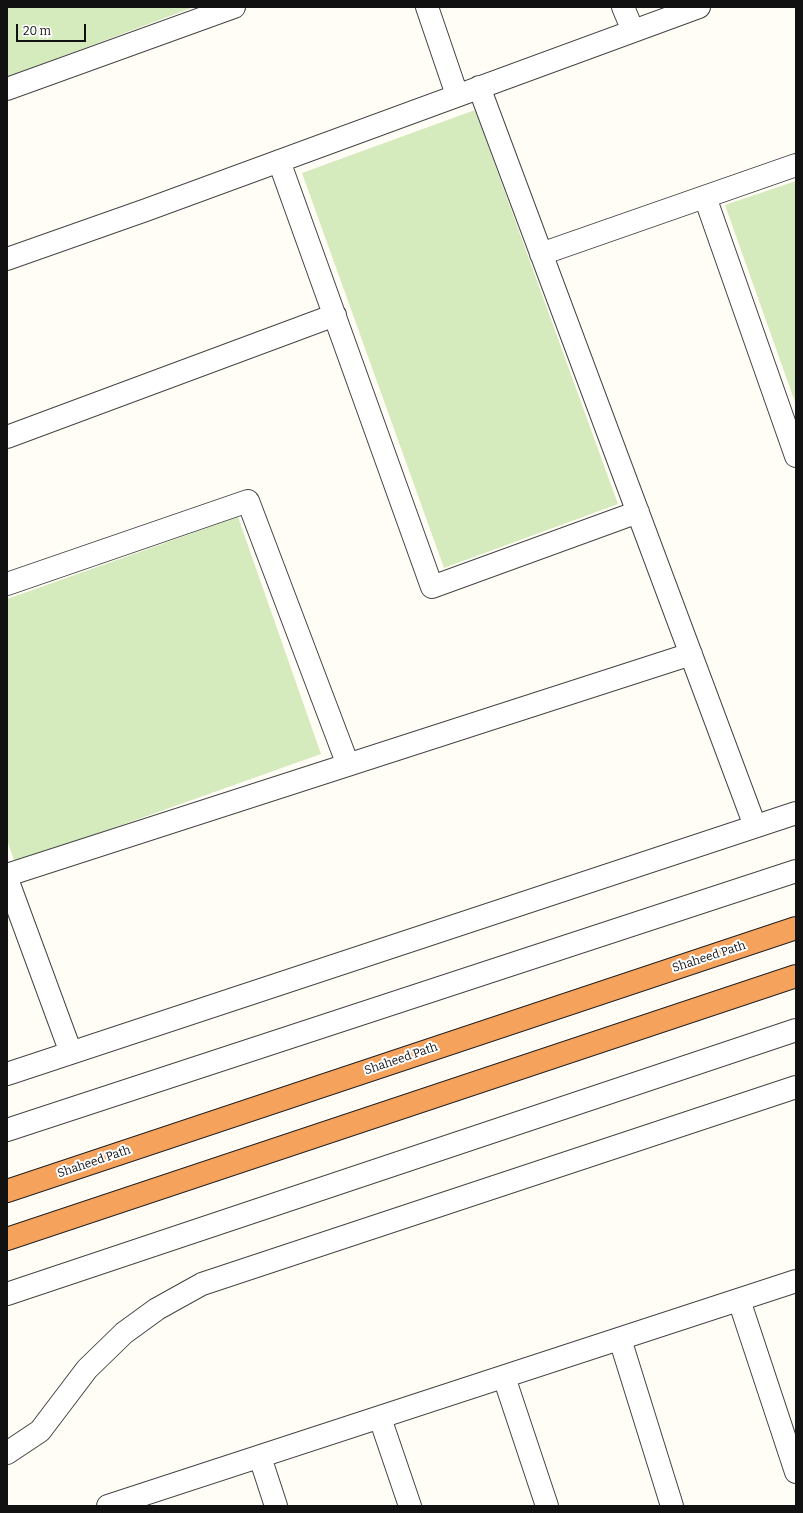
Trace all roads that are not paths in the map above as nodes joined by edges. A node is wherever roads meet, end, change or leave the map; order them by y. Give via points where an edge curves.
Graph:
1 (234, 7) edge
2 (427, 7) edge
3 (623, 7) edge
4 (699, 7) edge
5 (633, 31) junction
6 (479, 87) junction
7 (7, 89) edge
8 (457, 95) junction
9 (279, 161) junction
10 (796, 165) edge
11 (705, 197) junction
12 (541, 254) junction
13 (7, 259) edge
14 (335, 316) junction
15 (7, 437) edge
16 (796, 456) edge
17 (638, 512) junction
18 (7, 584) edge
19 (690, 654) junction
20 (348, 765) junction
21 (796, 813) edge
22 (755, 826) junction
23 (796, 871) edge
24 (7, 875) edge
25 (7, 879) edge
26 (796, 928) edge
27 (796, 976) edge
28 (796, 1030) edge
29 (71, 1053) junction
30 (7, 1074) edge
31 (796, 1087) edge
32 (7, 1130) edge
33 (7, 1191) edge
34 (7, 1239) edge
35 (796, 1281) edge
36 (7, 1294) edge
37 (738, 1300) junction
38 (620, 1339) junction
39 (504, 1377) junction
40 (380, 1418) junction
41 (7, 1453) edge
42 (260, 1457) junction
43 (796, 1472) edge
44 (145, 1500) edge
45 (108, 1506) edge
46 (276, 1506) edge
47 (410, 1506) edge
48 (547, 1506) edge
49 (672, 1506) edge

1 - 7 street
2 - 8 street
3 - 5 street
4 - 5 street
5 - 6 street
6 - 8 street
6 - 12 street
8 - 9 street
9 - 13 street
9 - 14 street
10 - 11 street
11 - 12 street
11 - 16 street
12 - 17 street
14 - 15 street
14 - 17 street via 432,587
17 - 19 street
18 - 20 street via 248,501
19 - 20 street
19 - 22 street
20 - 24 street
21 - 22 street
22 - 29 street
23 - 32 street
25 - 29 street
26 - 33 highway, Shaheed Path
27 - 34 highway
28 - 36 street
29 - 30 street
31 - 41 street via 202,1284 157,1309 124,1333 87,1369 40,1431
35 - 37 street
37 - 38 street
37 - 43 street
38 - 39 street
38 - 49 street
39 - 40 street
39 - 48 street
40 - 42 street
40 - 47 street
42 - 44 street
42 - 46 street
44 - 45 street

